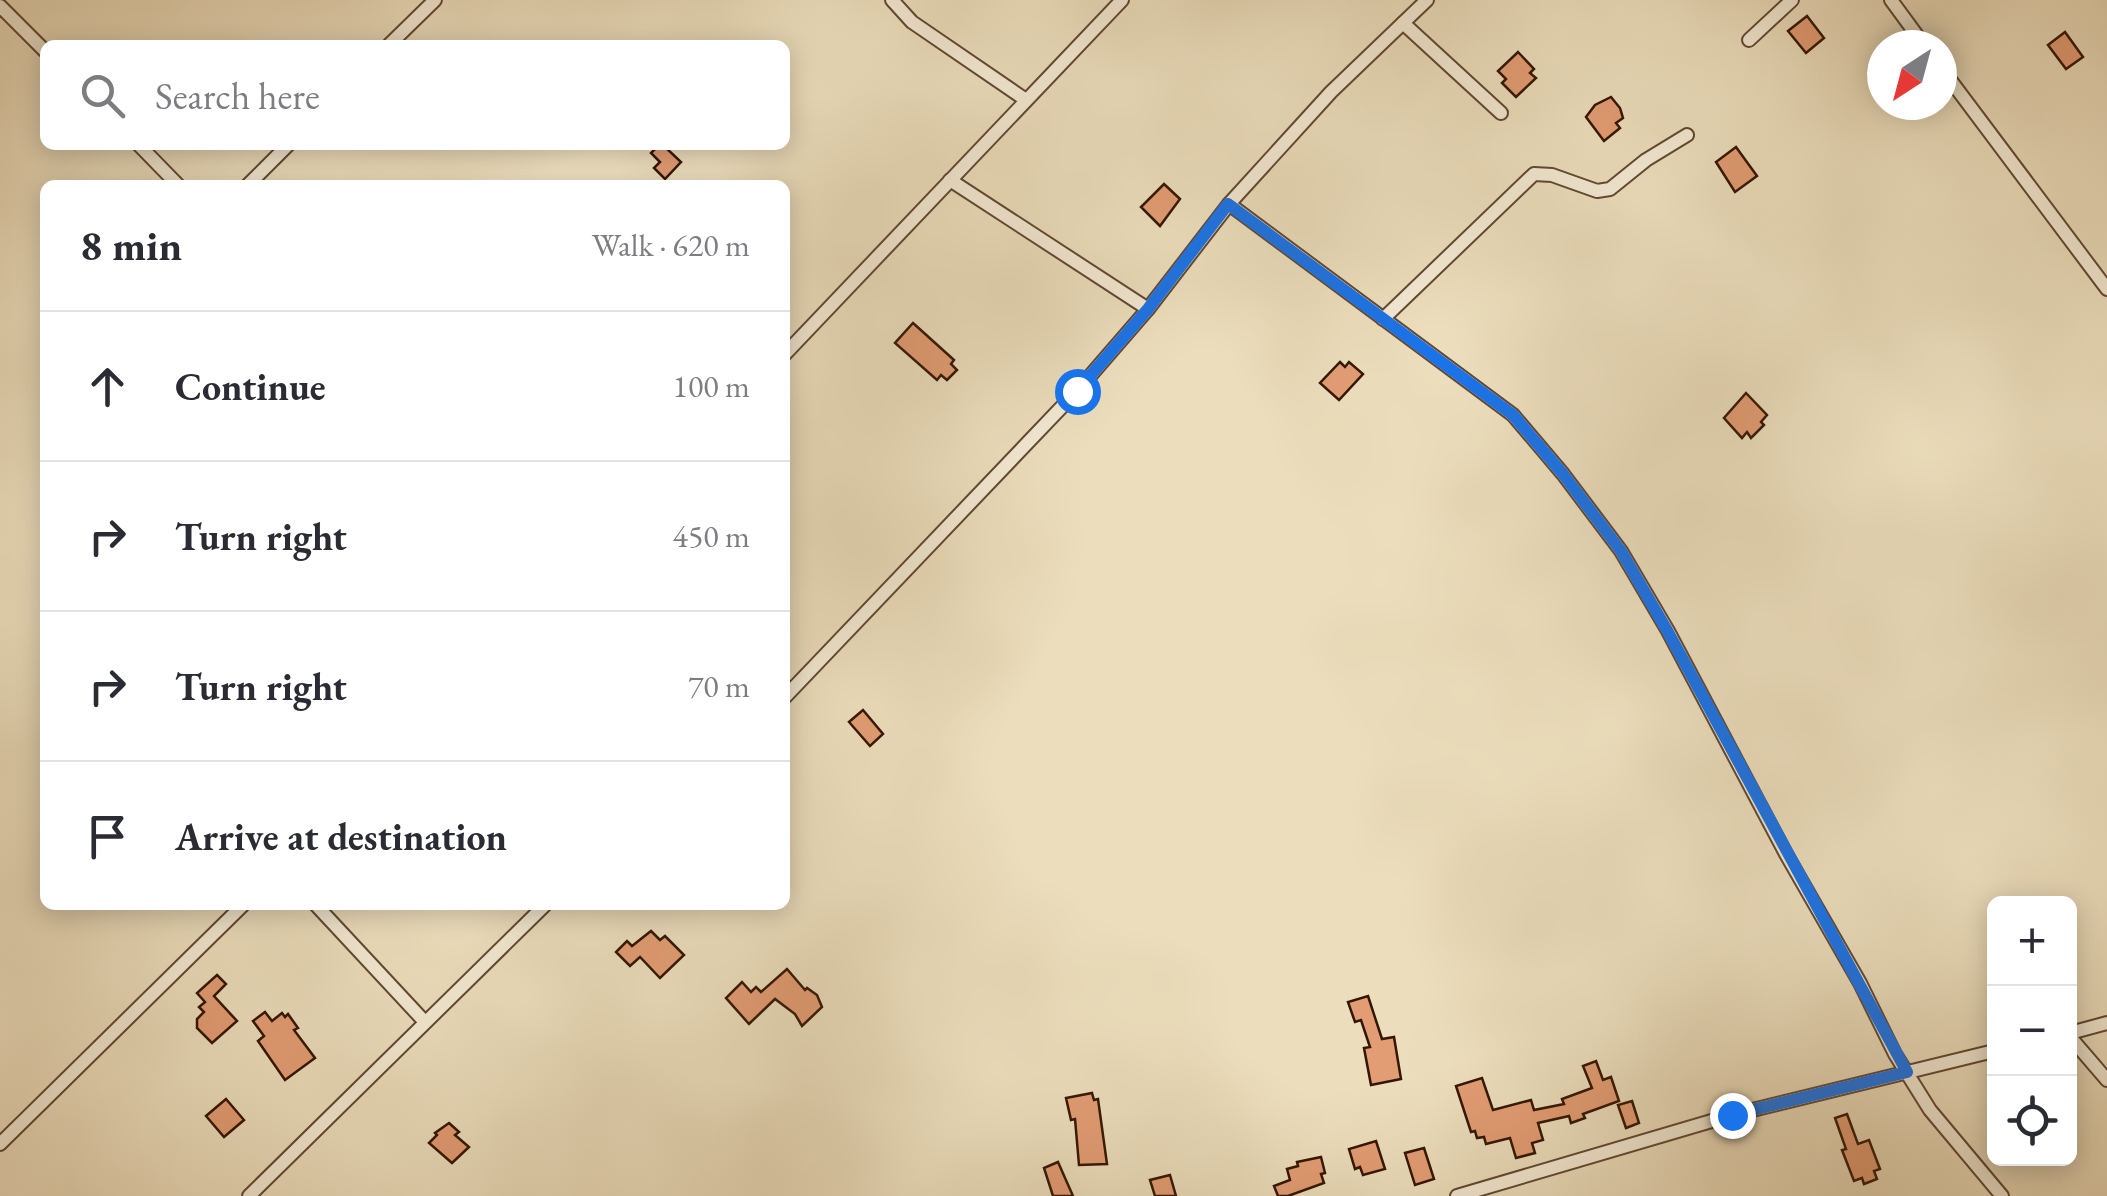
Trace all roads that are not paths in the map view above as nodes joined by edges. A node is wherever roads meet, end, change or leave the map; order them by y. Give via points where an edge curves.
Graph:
1 (435, 0) edge
2 (892, 0) edge
3 (1122, 0) edge
4 (1427, 0) edge
5 (1792, 0) edge
6 (1891, 0) edge
7 (0, 6) edge
8 (1403, 23) junction
9 (1913, 30) edge
10 (394, 40) edge
11 (1749, 40) dead end
12 (40, 46) edge
13 (1957, 88) edge
14 (1026, 100) junction
15 (1501, 112) dead end
16 (1688, 135) dead end
17 (143, 150) edge
18 (283, 150) edge
19 (173, 180) edge
20 (253, 180) edge
21 (950, 180) junction
22 (1228, 204) junction
23 (2107, 289) edge
24 (1148, 309) junction
25 (1384, 319) junction
26 (790, 349) edge
27 (790, 691) edge
28 (238, 910) edge
29 (321, 910) edge
30 (540, 910) edge
31 (424, 1021) junction
32 (2107, 1023) edge
33 (2077, 1033) edge
34 (2077, 1044) edge
35 (1987, 1054) edge
36 (1907, 1072) junction
37 (2107, 1080) edge
38 (0, 1144) edge
39 (249, 1196) edge
40 (1456, 1196) edge
41 (2002, 1196) edge

1 - 10 street
2 - 14 street via 912,22
3 - 14 street
4 - 8 street
5 - 11 street
6 - 9 street
7 - 12 street
8 - 15 street
8 - 22 street
13 - 23 street
14 - 21 street
16 - 25 street via 1610,189 1534,174
17 - 19 street
18 - 20 street
21 - 24 street
21 - 26 street
22 - 24 street
22 - 25 street
24 - 27 street
25 - 36 street via 1513,415 1621,551
28 - 38 street
29 - 31 street
30 - 31 street
31 - 39 street
32 - 33 street
34 - 37 street
35 - 36 street
36 - 40 street
36 - 41 street

